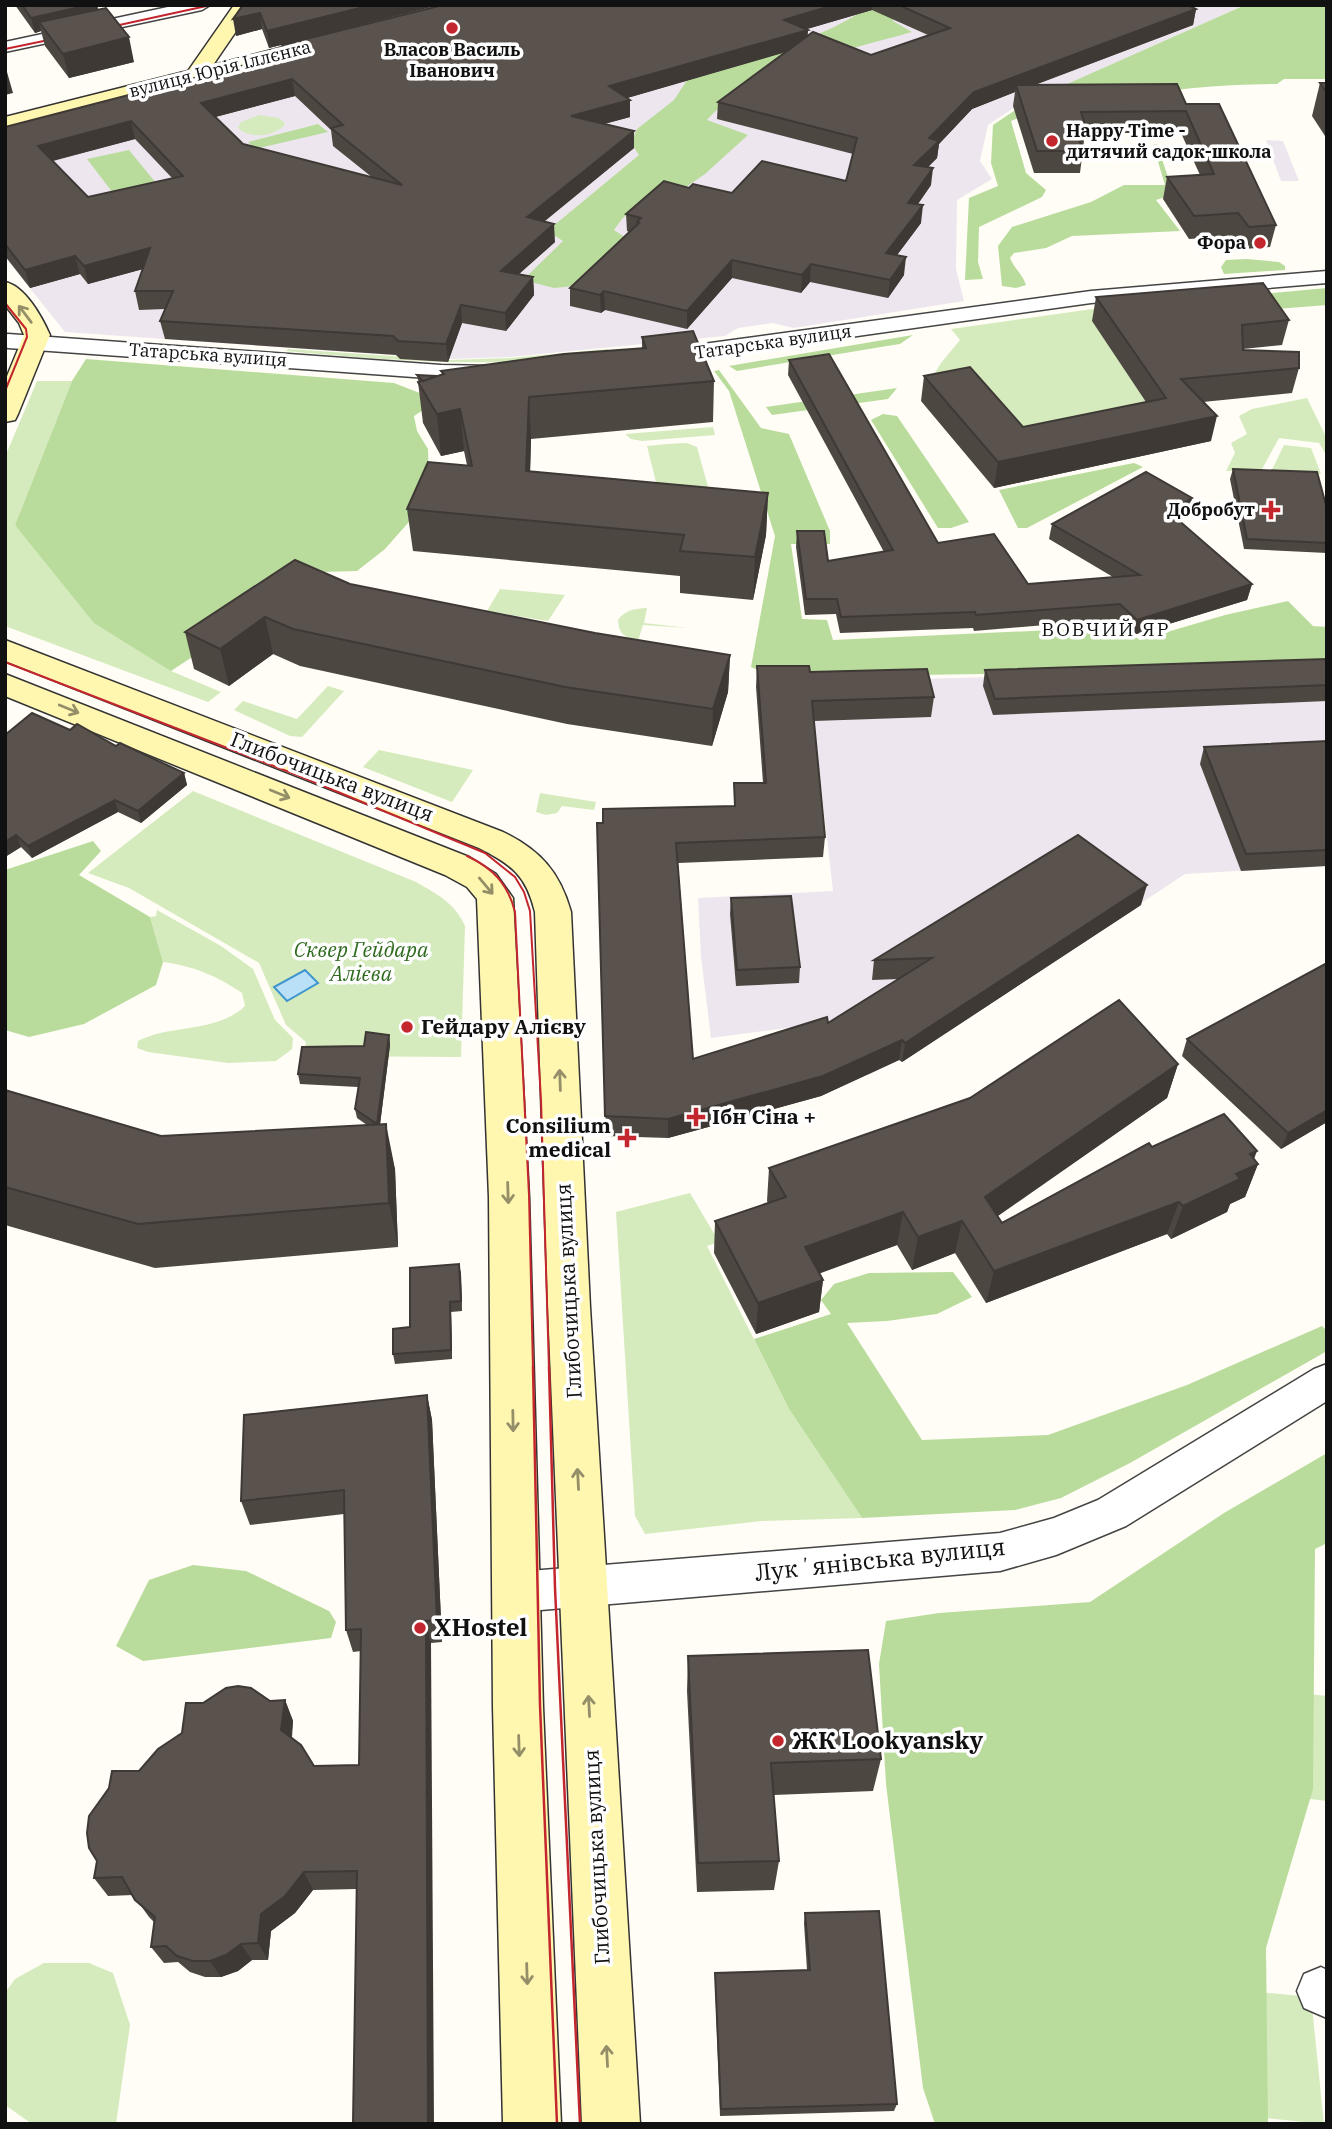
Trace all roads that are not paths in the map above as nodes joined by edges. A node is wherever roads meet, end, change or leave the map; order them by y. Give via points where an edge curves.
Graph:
1 (202, 5) edge
2 (244, 5) edge
3 (351, 36) edge
4 (5, 47) edge
5 (196, 74) junction
6 (5, 124) edge
7 (1327, 277) edge
8 (5, 289) edge
9 (6, 340) edge
10 (36, 341) junction
11 (643, 359) edge
12 (511, 370) edge
13 (5, 414) edge
14 (5, 650) edge
15 (5, 684) edge
16 (1327, 1381) edge
17 (584, 1587) junction
18 (517, 1592) junction
19 (532, 2124) edge
20 (611, 2124) edge

1 - 4 street
2 - 5 main road
3 - 5 main road, вулиця Юрія Іллєнка
5 - 6 main road, вулиця Юрія Іллєнка
7 - 11 street, Татарська вулиця via 1091,297
10 -> 8 main road via 35,328
9 - 10 street, Татарська вулиця
10 - 12 street, Татарська вулиця via 442,372
10 - 13 main road
17 -> 14 main road, Глибочицька вулиця via 553,912 540,875 516,852 491,840
15 -> 18 main road, Глибочицька вулиця via 457,866 489,887 498,915 502,1010
16 - 17 street, Лукʼянівська вулиця via 1112,1513 1000,1552
17 - 18 street, Лукʼянівська вулиця
20 -> 17 main road, Глибочицька вулиця
18 -> 19 main road, Глибочицька вулиця

